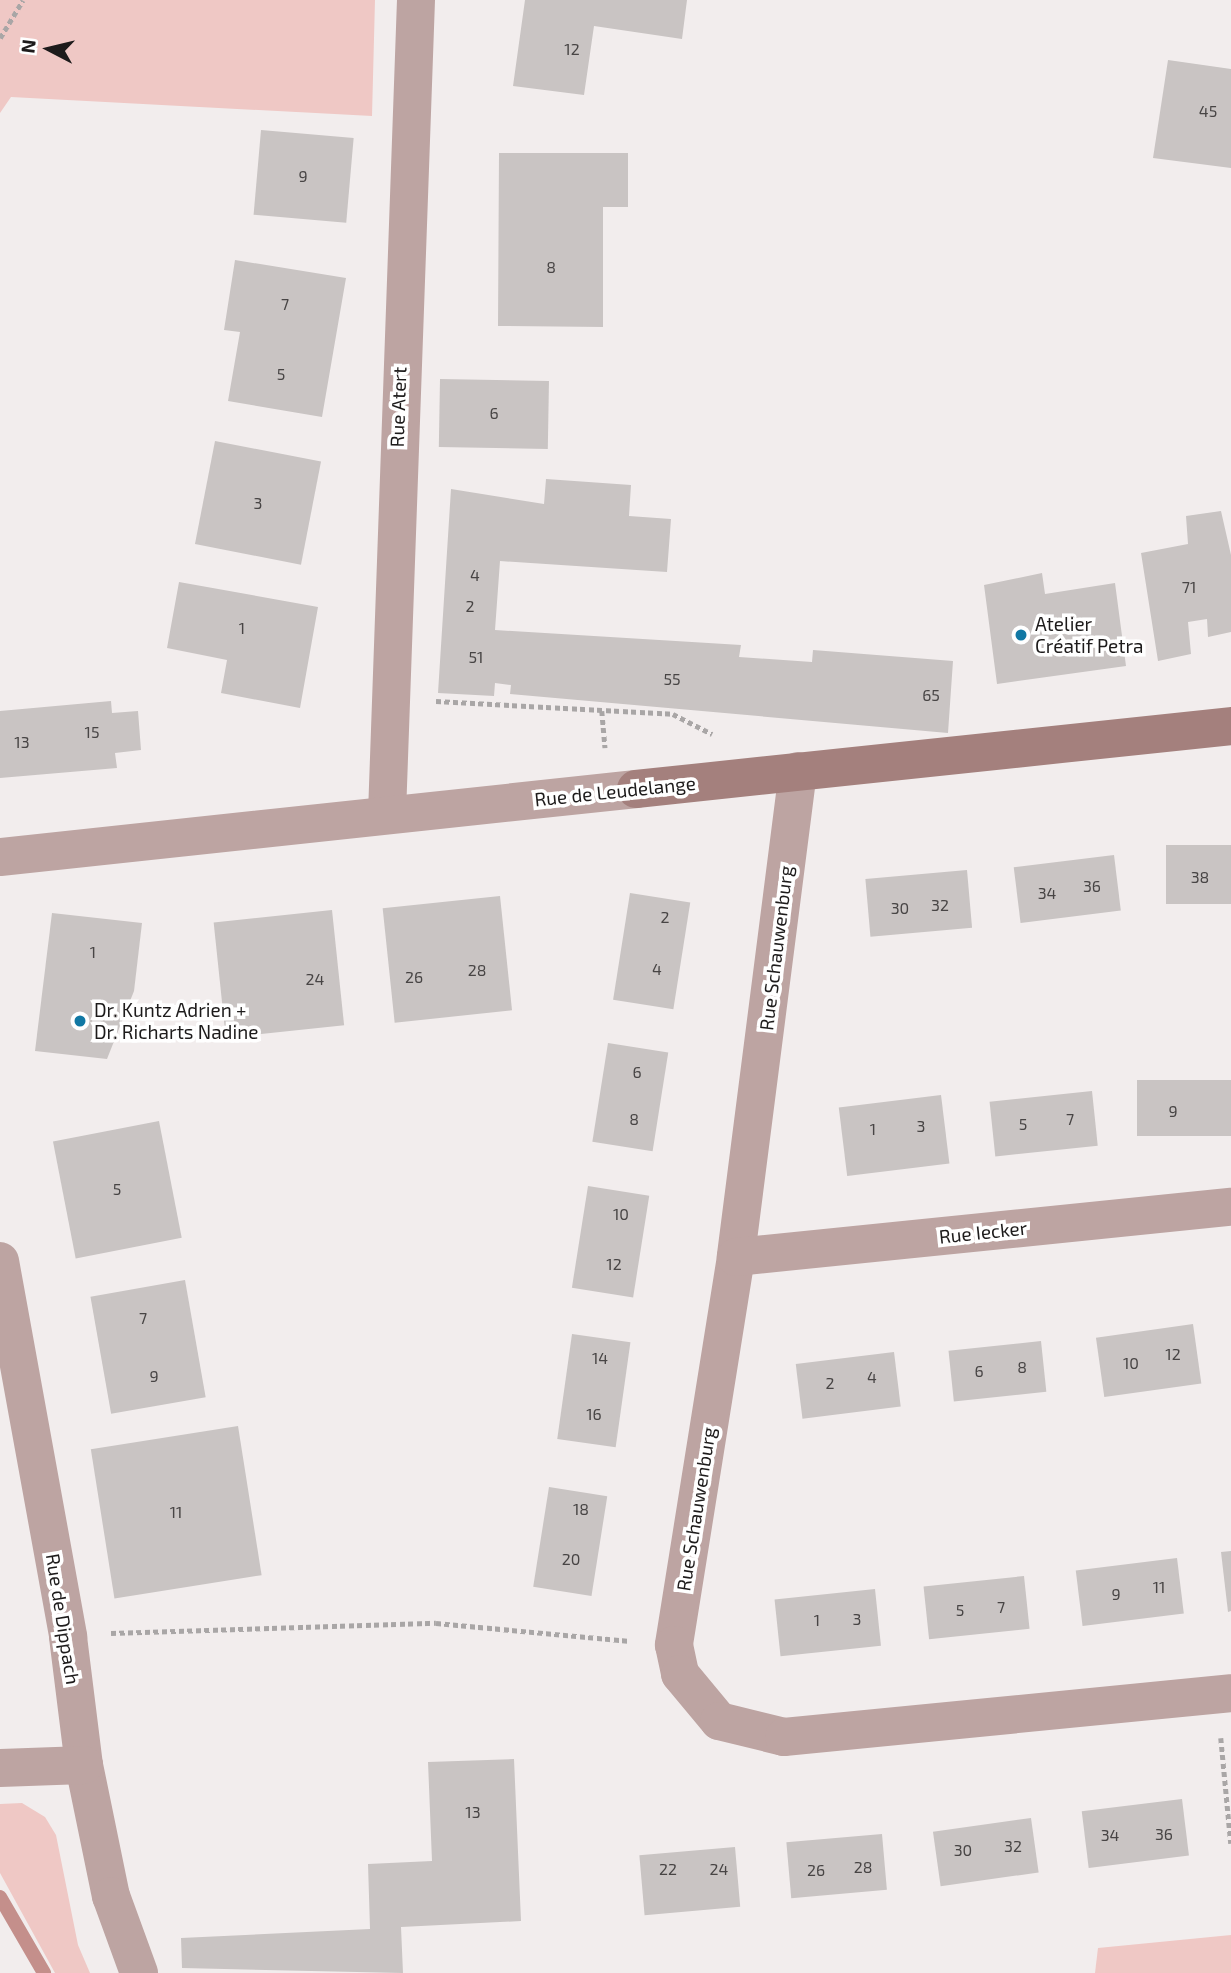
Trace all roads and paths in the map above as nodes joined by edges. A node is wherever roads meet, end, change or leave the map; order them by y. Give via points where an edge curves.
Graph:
1 (23, 0) edge
2 (416, 0) edge
3 (0, 38) edge
4 (389, 699) junction
5 (1231, 726) edge
6 (716, 736) dead end
7 (798, 771) junction
8 (387, 814) junction
9 (0, 857) edge
10 (1231, 1207) edge
11 (736, 1257) junction
12 (0, 1261) edge
13 (68, 1637) junction
14 (674, 1645) junction
15 (1224, 1694) edge
16 (84, 1765) junction
17 (3, 1768) edge
18 (1231, 1844) edge
19 (139, 1973) edge

1 - 3 path
2 - 4 street, Rue Atert
4 - 6 path via 673,714
4 - 8 street, Rue Atert
5 - 7 street, Rue de Leudelange
7 - 8 street, Rue de Leudelange
7 - 11 street, Rue Schauwenburg
8 - 9 street, Rue de Leudelange
10 - 11 street, Rue Iecker
11 - 14 street, Rue Schauwenburg
12 - 13 street, Rue de Dippach
13 - 14 path via 436,1623
13 - 16 street, Rue de Dippach
14 - 15 street, Rue Schauwenburg via 680,1674 719,1721 784,1737
15 - 18 path
16 - 17 street
16 - 19 street, Rue de Dippach via 111,1896

